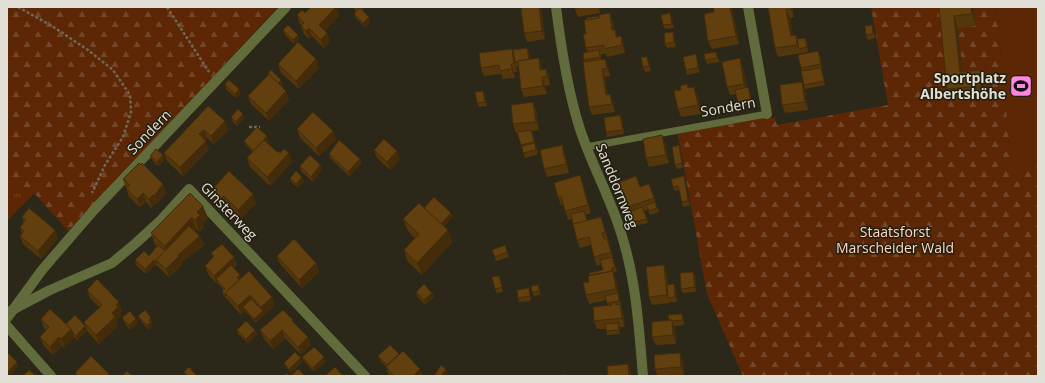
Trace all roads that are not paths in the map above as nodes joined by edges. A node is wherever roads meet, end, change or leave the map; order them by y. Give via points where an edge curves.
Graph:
1 (286, 7) edge
2 (556, 7) edge
3 (748, 7) edge
4 (767, 114) joint
5 (586, 147) junction
6 (10, 314) edge
7 (7, 326) edge
8 (50, 376) edge
9 (365, 376) edge
10 (643, 376) edge

1 - 6 street, Sondern via 93,211 42,270
2 - 5 street, Sanddornweg via 568,79
3 - 4 street, Sondern
4 - 5 lane, Sondern
5 - 10 street, Sanddornweg via 621,232 632,273
6 - 9 street, Ginsterweg via 50,290 112,263 160,221 189,189
7 - 8 street

